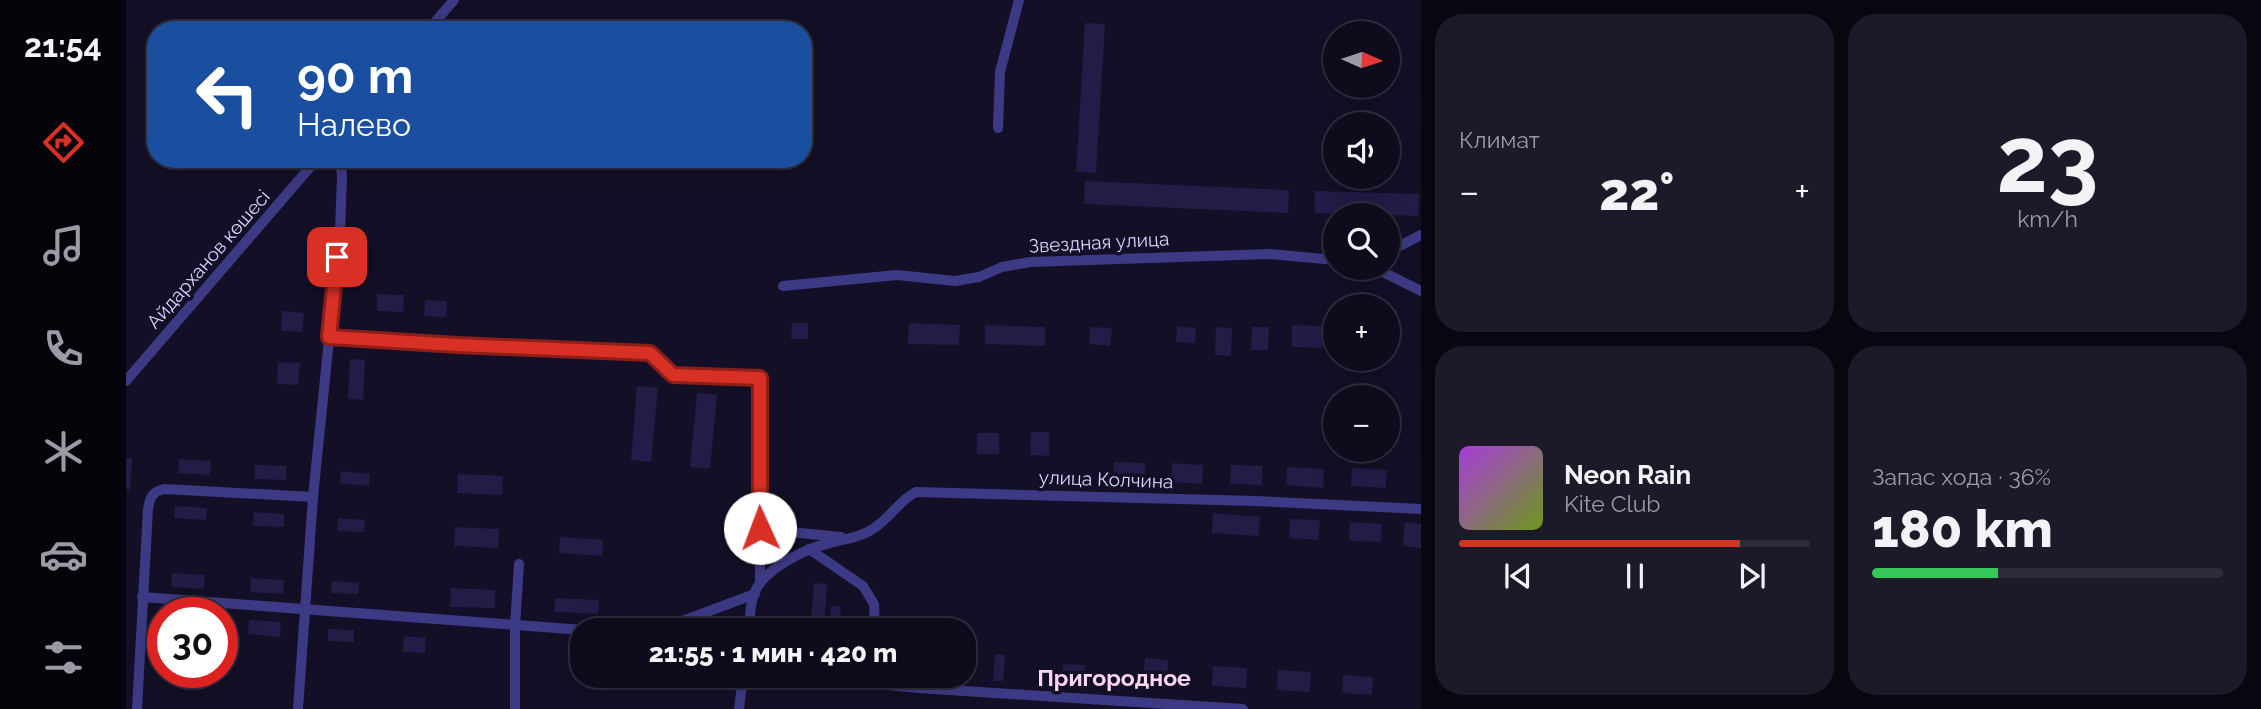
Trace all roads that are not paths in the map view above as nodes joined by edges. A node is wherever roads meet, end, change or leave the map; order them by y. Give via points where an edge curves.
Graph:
1 (454, 0) edge
2 (1019, 0) edge
3 (436, 21) edge
4 (998, 128) dead end
5 (309, 168) edge
6 (341, 168) edge
7 (1421, 235) edge
8 (1400, 246) edge
9 (1323, 259) edge
10 (1399, 280) edge
11 (783, 286) dead end
12 (1421, 291) edge
13 (329, 337) junction
14 (126, 381) edge
15 (313, 497) junction
16 (1421, 509) edge
17 (760, 528) junction
18 (851, 539) junction
19 (809, 549) junction
20 (519, 564) dead end
21 (757, 589) junction
22 (142, 597) junction
23 (305, 610) junction
24 (689, 618) edge
25 (750, 618) edge
26 (875, 618) edge
27 (515, 625) junction
28 (570, 629) edge
29 (742, 688) edge
30 (918, 688) edge
31 (137, 709) edge
32 (298, 709) edge
33 (515, 709) edge
34 (739, 709) edge
35 (1244, 709) edge

1 - 3 street
2 - 4 street via 1000,72
5 - 14 street, Айдарханов көшесі
6 - 13 street
7 - 8 street
9 - 11 street, Звездная улица via 1269,254 1030,262 955,281 897,275
10 - 12 street
13 - 15 street
13 - 17 street via 650,353 673,375 760,378
15 - 22 street via 156,491 148,509
15 - 23 street
16 - 18 street, улица Колчина via 916,492 871,531
17 - 18 street
17 - 21 street
18 - 19 street, улица Колчина
19 - 21 street, улица Колчина via 786,561
19 - 26 street via 863,586 874,604
20 - 27 street
21 - 24 street, улица Колчина
21 - 25 street
22 - 23 street
22 - 31 street
23 - 27 street
23 - 32 street
27 - 28 street
27 - 33 street
29 - 34 street
30 - 35 street

